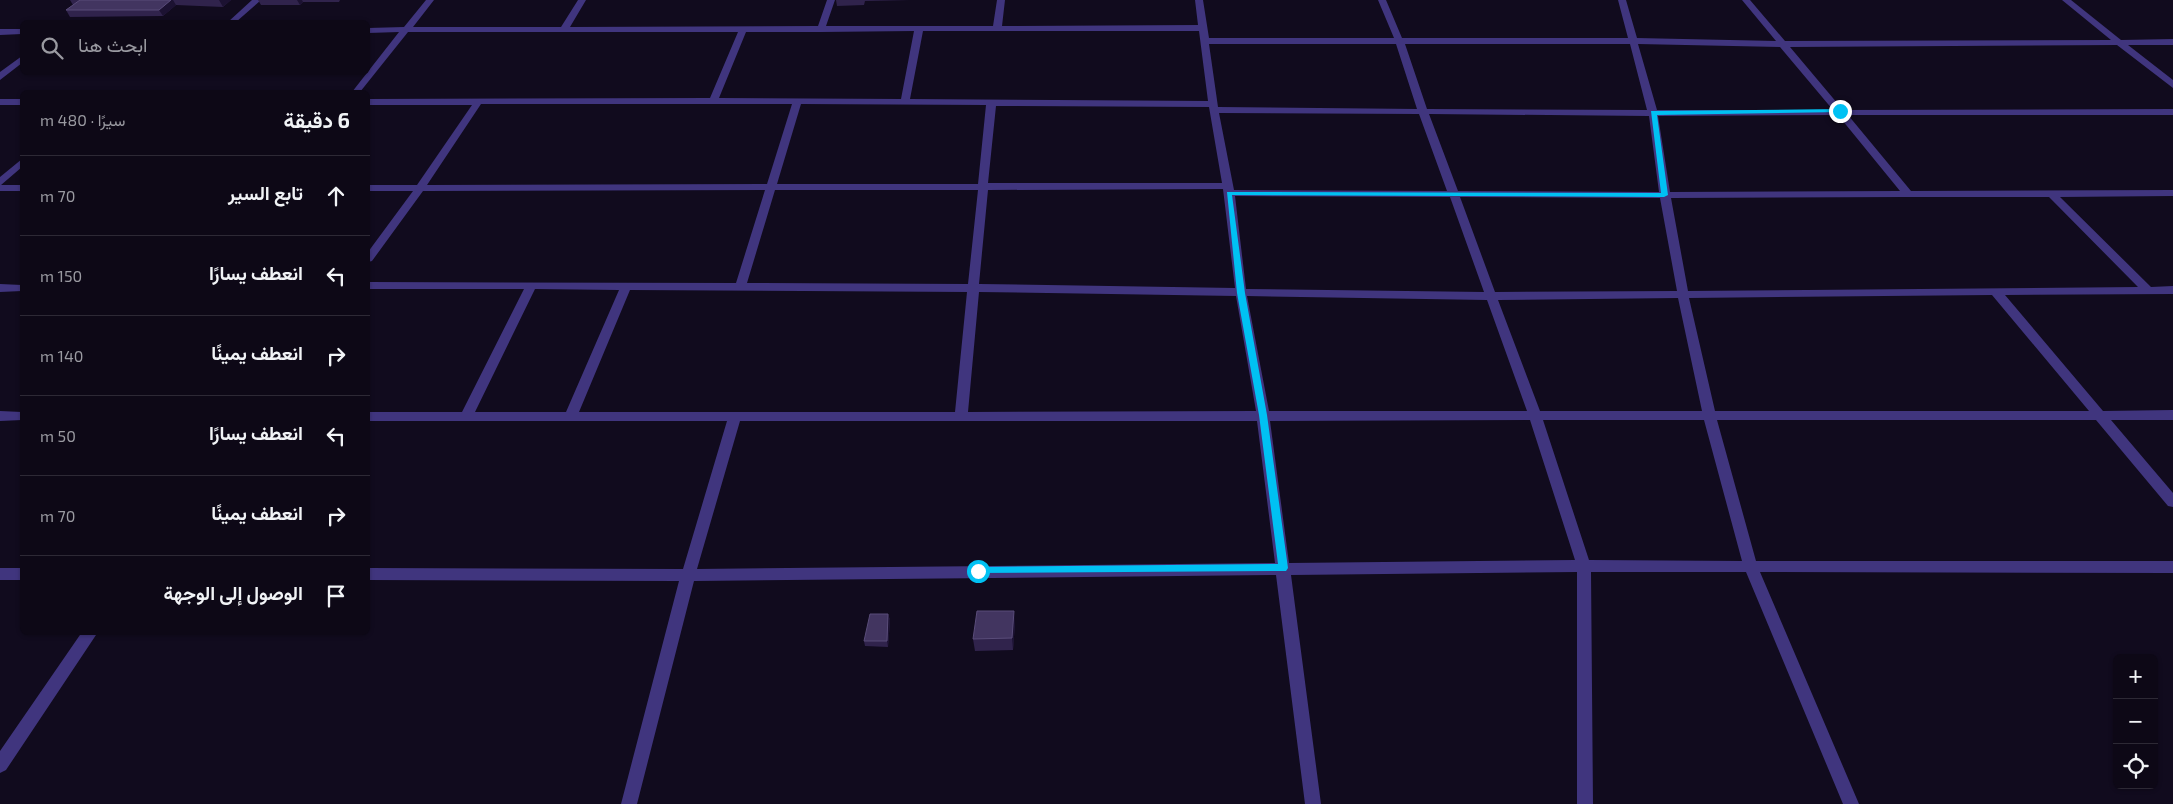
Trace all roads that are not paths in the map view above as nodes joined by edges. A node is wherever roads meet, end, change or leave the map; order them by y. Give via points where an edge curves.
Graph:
1 (256, 0) edge
2 (430, 0) edge
3 (582, 0) edge
4 (831, 0) edge
5 (1001, 0) edge
6 (1198, 0) edge
7 (1382, 0) edge
8 (1622, 0) edge
9 (1746, 0) edge
10 (2066, 0) edge
11 (234, 20) edge
12 (1202, 28) junction
13 (564, 29) junction
14 (743, 29) junction
15 (821, 29) junction
16 (997, 29) junction
17 (370, 30) edge
18 (407, 30) junction
19 (919, 30) junction
20 (0, 32) edge
21 (20, 32) edge
22 (1633, 41) junction
23 (1204, 42) junction
24 (2173, 42) edge
25 (1400, 43) junction
26 (2121, 43) junction
27 (1783, 44) junction
28 (20, 61) edge
29 (370, 75) edge
30 (370, 75) edge
31 (0, 77) edge
32 (2173, 85) edge
33 (358, 90) edge
34 (713, 101) junction
35 (0, 102) edge
36 (20, 102) edge
37 (370, 102) edge
38 (478, 102) junction
39 (796, 102) junction
40 (905, 103) junction
41 (991, 104) junction
42 (1214, 107) junction
43 (1423, 111) junction
44 (1840, 111) junction
45 (2173, 112) edge
46 (1653, 113) junction
47 (20, 164) edge
48 (0, 182) edge
49 (983, 186) junction
50 (771, 187) junction
51 (0, 188) edge
52 (20, 188) edge
53 (370, 188) edge
54 (420, 188) junction
55 (1228, 190) junction
56 (2051, 193) junction
57 (2173, 193) edge
58 (1454, 195) junction
59 (1664, 195) junction
60 (1909, 195) junction
61 (370, 256) edge
62 (370, 285) edge
63 (531, 286) junction
64 (626, 287) junction
65 (740, 287) junction
66 (0, 288) edge
67 (20, 288) edge
68 (973, 288) junction
69 (2148, 290) junction
70 (2173, 290) edge
71 (1995, 291) junction
72 (1241, 293) junction
73 (1683, 295) junction
74 (1492, 296) junction
75 (1263, 415) junction
76 (1535, 415) junction
77 (2173, 415) edge
78 (0, 416) edge
79 (20, 416) edge
80 (961, 416) junction
81 (2101, 416) junction
82 (370, 417) edge
83 (466, 417) junction
84 (735, 417) junction
85 (1710, 417) junction
86 (570, 418) junction
87 (2173, 502) edge
88 (1584, 566) junction
89 (1751, 567) junction
90 (2173, 567) edge
91 (1283, 568) junction
92 (0, 574) edge
93 (20, 574) edge
94 (370, 574) edge
95 (688, 575) junction
96 (89, 635) edge
97 (0, 765) edge
98 (629, 804) edge
99 (1312, 804) edge
100 (1585, 804) edge
101 (1850, 804) edge

1 - 11 street
2 - 18 street
3 - 13 street
4 - 15 street
5 - 16 street
6 - 12 street
7 - 25 street
8 - 22 street
9 - 27 street
10 - 26 street
12 - 16 street
12 - 23 street
13 - 14 street
13 - 18 street
14 - 15 street
14 - 34 street
15 - 19 street
16 - 19 street
17 - 18 street
18 - 30 street
19 - 40 street
20 - 21 street
22 - 25 street
22 - 27 street
22 - 46 street
23 - 25 street
23 - 42 street
24 - 26 street
25 - 43 street
26 - 27 street
26 - 32 street
27 - 44 street
28 - 31 street
29 - 33 street
34 - 38 street
34 - 39 street
35 - 36 street
37 - 38 street
38 - 54 street
39 - 40 street
39 - 50 street
40 - 41 street
41 - 42 street
41 - 49 street
42 - 43 street
42 - 55 street
43 - 46 street
43 - 58 street
44 - 45 street
44 - 46 street
44 - 60 street
46 - 59 street
47 - 48 street
49 - 50 street
49 - 55 street
49 - 68 street
50 - 54 street
50 - 65 street
51 - 52 street
53 - 54 street
54 - 61 street
55 - 58 street
55 - 72 street
56 - 57 street
56 - 60 street
56 - 69 street
58 - 59 street
58 - 74 street
59 - 60 street
59 - 73 street
62 - 63 street
63 - 64 street
63 - 83 street
64 - 65 street
64 - 86 street
65 - 68 street
66 - 67 street
68 - 72 street
68 - 80 street
69 - 70 street
69 - 71 street
71 - 73 street
71 - 81 street
72 - 74 street
72 - 75 street
73 - 74 street
73 - 85 street
74 - 76 street
75 - 76 street
75 - 80 street
75 - 91 street
76 - 85 street
76 - 88 street
77 - 81 street
78 - 79 street
80 - 84 street
81 - 85 street
81 - 87 street
82 - 83 street
83 - 86 street
84 - 86 street
84 - 95 street
85 - 89 street
88 - 89 street
88 - 91 street
88 - 100 street
89 - 90 street
89 - 101 street
91 - 95 street
91 - 99 street
92 - 93 street
94 - 95 street
95 - 98 street
96 - 97 street

